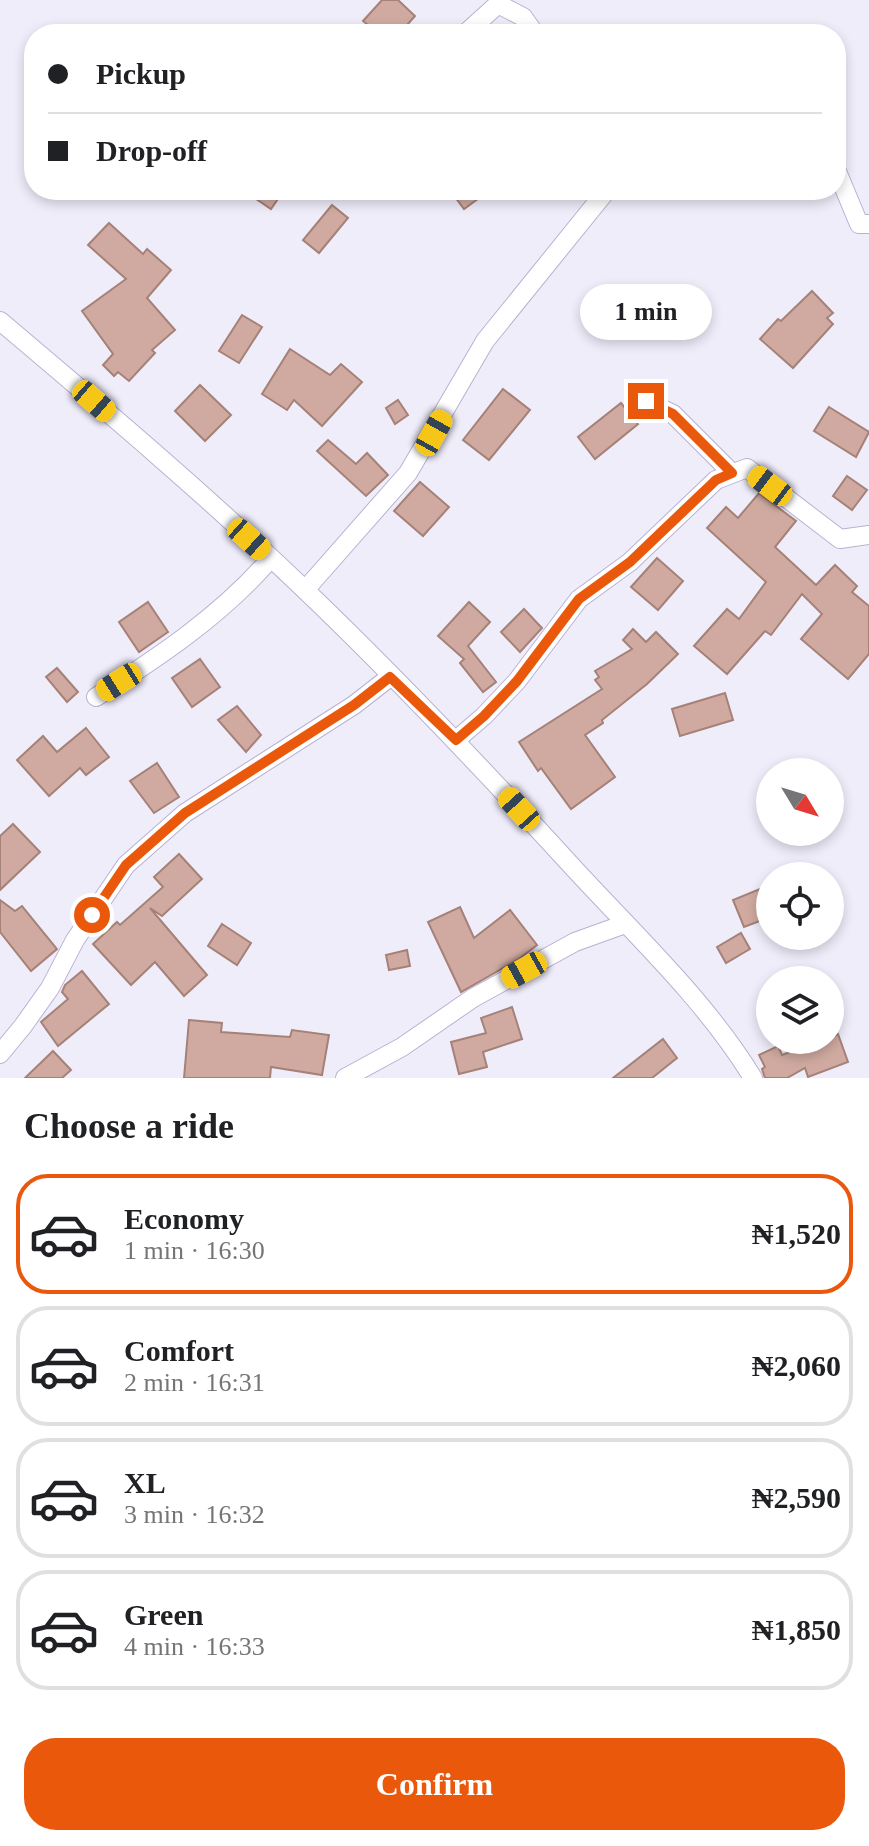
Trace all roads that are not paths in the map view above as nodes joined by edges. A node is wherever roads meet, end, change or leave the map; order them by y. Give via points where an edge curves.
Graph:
1 (476, 24) edge
2 (528, 24) edge
3 (846, 193) edge
4 (599, 200) edge
5 (869, 224) edge
6 (0, 321) edge
7 (646, 401) dead end
8 (732, 473) junction
9 (867, 537) edge
10 (271, 558) junction
11 (305, 590) junction
12 (390, 677) junction
13 (96, 697) dead end
14 (456, 740) junction
15 (625, 924) junction
16 (0, 1054) edge
17 (345, 1078) edge
18 (753, 1078) edge

1 - 2 street via 498,4
3 - 5 street via 859,224
4 - 11 street via 485,341 408,473
6 - 10 street
7 - 8 street via 673,414
8 - 9 street via 747,468 840,539
8 - 14 street via 716,480 630,562 579,599 517,681
10 - 11 street
10 - 13 street via 249,584 165,653
11 - 12 street
12 - 14 street
12 - 16 street via 185,813 126,865 50,988
14 - 15 street
15 - 17 street via 575,942 511,977
15 - 18 street via 677,979

